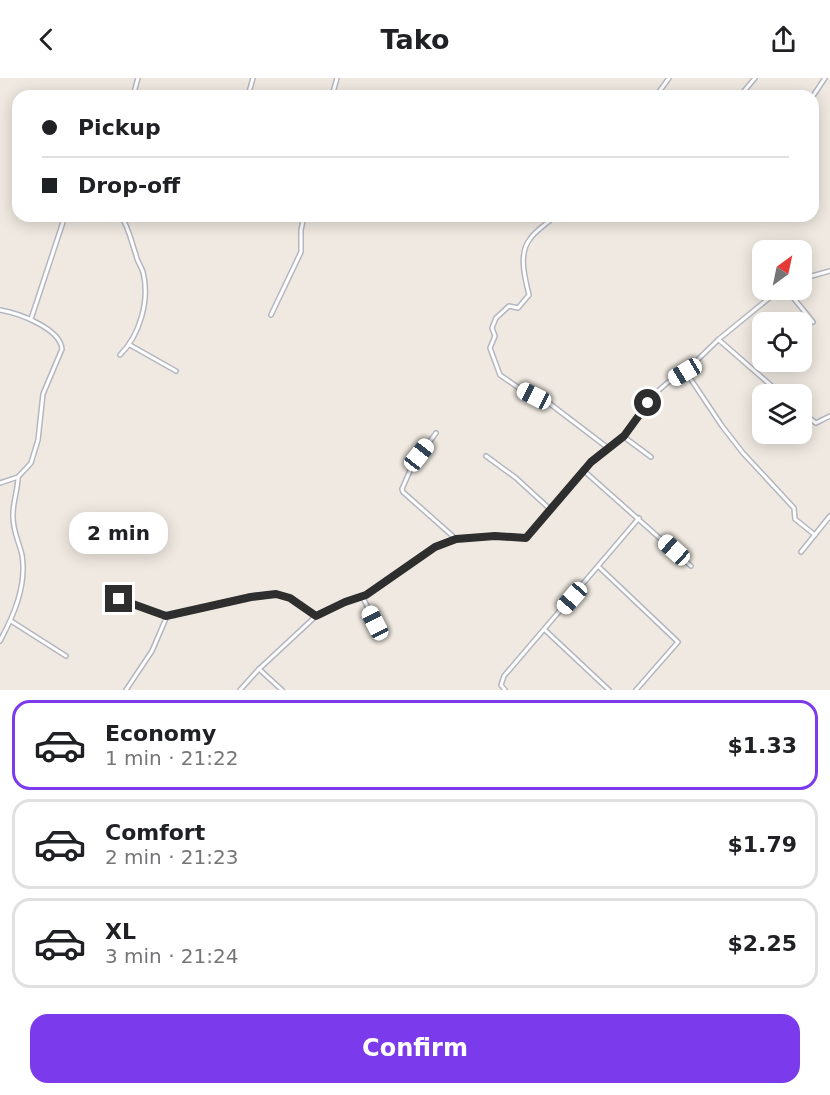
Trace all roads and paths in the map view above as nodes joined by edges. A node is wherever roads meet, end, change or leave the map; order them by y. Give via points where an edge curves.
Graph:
1 (755, 78) edge
2 (745, 90) edge
3 (63, 222) edge
4 (125, 222) edge
5 (303, 222) edge
6 (548, 222) edge
7 (830, 271) edge
8 (812, 276) edge
9 (767, 300) edge
10 (795, 300) edge
11 (0, 310) edge
12 (271, 315) dead end
13 (31, 319) junction
14 (813, 322) dead end
15 (719, 339) junction
16 (130, 345) junction
17 (120, 355) dead end
18 (176, 371) dead end
19 (685, 372) junction
20 (770, 384) edge
21 (830, 416) edge
22 (812, 420) edge
23 (436, 434) dead end
24 (624, 436) junction
25 (608, 448) junction
26 (486, 456) dead end
27 (651, 457) dead end
28 (583, 470) junction
29 (18, 477) junction
30 (0, 483) edge
31 (551, 510) junction
32 (830, 516) edge
33 (639, 518) junction
34 (815, 535) junction
35 (456, 539) junction
36 (801, 552) dead end
37 (691, 566) dead end
38 (599, 567) junction
39 (363, 597) junction
40 (119, 599) dead end
41 (166, 616) junction
42 (316, 616) junction
43 (11, 621) junction
44 (375, 623) dead end
45 (544, 630) junction
46 (0, 641) edge
47 (66, 656) dead end
48 (259, 669) junction
49 (126, 690) edge
50 (240, 690) edge
51 (282, 690) edge
52 (505, 690) edge
53 (609, 690) edge
54 (636, 690) edge

1 - 2 lane
3 - 13 lane
4 - 16 lane via 143,276 143,309
5 - 12 lane via 301,252
6 - 25 lane via 529,240 523,265 529,295 519,308 509,306 496,318 490,348 500,375 508,382 549,404
7 - 8 lane
9 - 15 lane
10 - 14 lane
11 - 13 lane
13 - 29 lane via 58,339 62,349 43,394 31,463
15 - 19 lane
15 - 20 lane
16 - 17 lane
16 - 18 lane
19 - 24 lane via 658,391
19 - 34 lane via 729,435 794,508 796,520
21 - 22 lane via 816,423
23 - 35 lane via 413,464 402,489
24 - 25 lane
24 - 27 lane
25 - 28 lane
26 - 31 lane
28 - 31 lane
28 - 33 lane
29 - 30 lane
29 - 43 lane via 13,513 23,565 20,594
31 - 35 lane via 524,539
32 - 34 lane
33 - 37 lane
33 - 38 lane
34 - 36 lane
35 - 39 lane via 435,547
38 - 45 lane
38 - 54 lane via 678,642
39 - 42 lane
39 - 44 lane
40 - 41 lane
41 - 42 lane via 276,594 290,598
41 - 49 lane via 152,651
42 - 48 lane
43 - 46 lane
43 - 47 lane
45 - 52 lane via 502,680
45 - 53 lane
48 - 50 lane
48 - 51 lane

